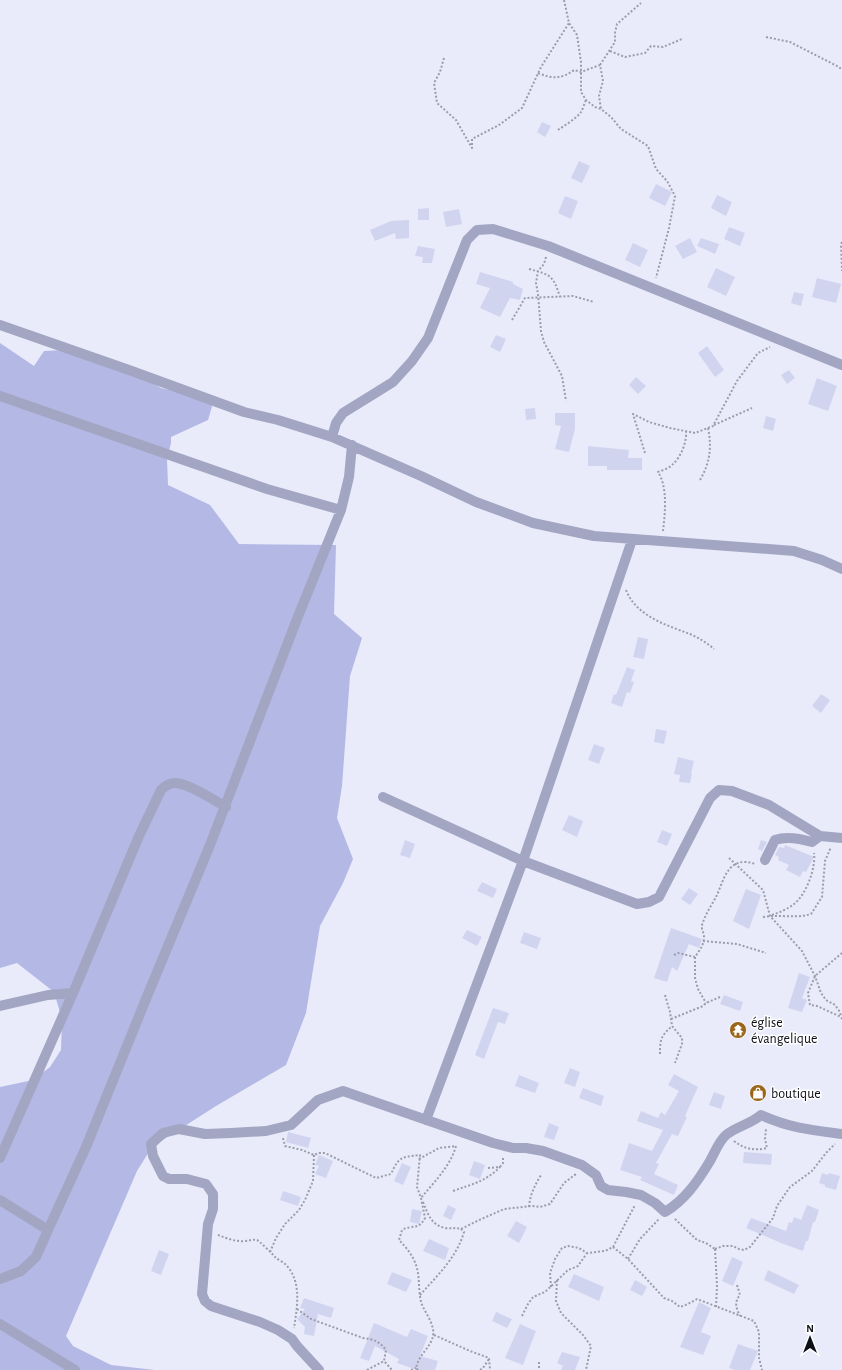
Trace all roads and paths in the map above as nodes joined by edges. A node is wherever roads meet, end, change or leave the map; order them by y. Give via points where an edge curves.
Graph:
1 (564, 0) edge
2 (641, 3) dead end
3 (569, 23) junction
4 (766, 37) dead end
5 (682, 39) dead end
6 (610, 51) junction
7 (444, 58) dead end
8 (600, 65) junction
9 (842, 70) edge
10 (581, 72) junction
11 (538, 73) junction
12 (586, 100) junction
13 (602, 109) junction
14 (558, 130) dead end
15 (842, 242) edge
16 (548, 246) junction
17 (529, 269) dead end
18 (538, 271) junction
19 (842, 271) edge
20 (653, 289) junction
21 (560, 297) junction
22 (538, 298) junction
23 (594, 302) dead end
24 (512, 320) dead end
25 (0, 325) edge
26 (781, 341) junction
27 (842, 365) edge
28 (0, 396) edge
29 (566, 401) dead end
30 (752, 408) dead end
31 (713, 426) junction
32 (708, 428) junction
33 (686, 431) junction
34 (332, 437) junction
35 (352, 445) junction
36 (645, 453) dead end
37 (700, 480) dead end
38 (341, 510) junction
39 (632, 540) junction
40 (662, 542) junction
41 (842, 569) edge
42 (622, 572) junction
43 (714, 649) dead end
44 (383, 797) dead end
45 (226, 806) junction
46 (838, 837) edge
47 (816, 839) junction
48 (729, 858) dead end
49 (765, 860) joint
50 (523, 861) junction
51 (735, 865) junction
52 (770, 916) junction
53 (763, 917) dead end
54 (703, 941) junction
55 (766, 953) dead end
56 (842, 953) edge
57 (674, 954) dead end
58 (695, 957) junction
59 (815, 976) junction
60 (73, 993) junction
61 (665, 995) dead end
62 (720, 997) dead end
63 (706, 1003) junction
64 (0, 1006) edge
65 (842, 1018) edge
66 (671, 1019) junction
67 (672, 1026) junction
68 (660, 1054) dead end
69 (676, 1063) dead end
70 (761, 1115) junction
71 (426, 1120) junction
72 (283, 1127) junction
73 (726, 1135) junction
74 (840, 1138) edge
75 (508, 1146) junction
76 (314, 1155) junction
77 (0, 1158) edge
78 (419, 1159) junction
79 (582, 1165) junction
80 (500, 1167) junction
81 (488, 1168) dead end
82 (541, 1176) dead end
83 (453, 1191) dead end
84 (641, 1195) junction
85 (421, 1198) junction
86 (0, 1200) edge
87 (529, 1207) junction
88 (665, 1212) junction
89 (462, 1229) junction
90 (48, 1230) junction
91 (208, 1231) junction
92 (613, 1247) junction
93 (715, 1249) junction
94 (270, 1252) junction
95 (588, 1253) junction
96 (628, 1260) junction
97 (0, 1279) edge
98 (557, 1280) junction
99 (737, 1284) dead end
100 (551, 1287) junction
101 (420, 1295) junction
102 (716, 1306) junction
103 (297, 1309) junction
104 (522, 1316) dead end
105 (740, 1316) junction
106 (0, 1324) edge
107 (434, 1335) junction
108 (292, 1339) junction
109 (489, 1358) junction
110 (384, 1361) junction
111 (539, 1362) dead end
112 (417, 1369) edge
113 (75, 1370) edge
114 (319, 1370) edge
115 (366, 1370) edge
116 (392, 1370) edge
117 (411, 1370) edge
118 (480, 1370) edge
119 (490, 1370) edge
120 (539, 1370) edge
121 (586, 1370) edge
122 (762, 1370) edge

1 - 3 path
2 - 6 path via 617,24 615,42
3 - 10 path via 577,35
3 - 11 path
4 - 9 path via 790,42
5 - 6 path via 662,47 651,46 644,53 625,57
6 - 8 path
7 - 11 path via 434,83 437,102 456,120 472,148 472,139 522,108
8 - 10 path
8 - 13 path via 604,81 599,96
10 - 11 path via 574,70 568,75 554,78
10 - 12 path via 581,92
12 - 13 path
12 - 14 path via 582,111
13 - 20 path via 622,129 648,146 656,169 667,181 675,196
15 - 19 path
16 - 18 path via 544,264
16 - 20 street
16 - 34 street via 493,229 477,230 466,240 428,338 412,361 393,382 343,413 336,423
17 - 18 path
18 - 21 path via 551,277 556,283
18 - 22 path
20 - 26 street
21 - 22 path
21 - 23 path via 573,296
22 - 24 path via 525,298
22 - 29 path via 541,331 562,376
25 - 34 street via 244,412
26 - 27 street
26 - 31 path via 758,353 737,381
28 - 38 street via 267,489
30 - 31 path
31 - 32 path
32 - 33 path via 695,432
32 - 37 path via 711,443 706,470
33 - 36 path via 649,422 633,414
33 - 40 path via 680,455 673,465 658,472 663,478 666,512
34 - 35 street
35 - 38 street via 349,476
35 - 39 street via 476,502 533,523 594,536
38 - 45 street
39 - 40 street
39 - 42 street
40 - 41 street via 794,552
42 - 43 path via 628,594 636,606 652,618 691,635
42 - 50 street
44 - 50 street
45 - 60 street via 184,784 174,783 161,790
45 - 90 street via 86,1147
46 - 47 street
46 - 52 path via 825,861 822,897 811,914 801,917
47 - 49 street via 775,840
47 - 50 street via 769,805 732,791 719,790 710,798 659,897 649,902 637,904
47 - 52 path via 814,866 805,891 796,903
48 - 51 path
49 - 51 path via 761,863 746,861
50 - 71 street
51 - 52 path via 763,890
51 - 54 path via 726,872 704,919
52 - 53 path
52 - 59 path via 802,950
54 - 55 path via 737,944
54 - 58 path
56 - 59 path
57 - 58 path
58 - 63 path via 695,978 698,990
59 - 65 path via 821,993 826,1000 835,1005
59 - 65 path via 808,993 810,1005
60 - 64 street via 48,995
60 - 77 street
61 - 66 path
62 - 63 path
63 - 66 path
66 - 67 path
67 - 68 path via 662,1035
67 - 69 path via 682,1038
70 - 73 street
70 - 73 path via 766,1122 767,1148 757,1150 741,1147
70 - 74 street via 800,1129
71 - 72 street via 343,1091 318,1100 291,1125
71 - 75 street
72 - 76 path via 285,1146
72 - 91 street via 266,1131 205,1134 178,1129 163,1133 151,1144 153,1156 162,1176 206,1184 213,1194 213,1209
73 - 88 street via 692,1188
74 - 93 path via 812,1171 790,1187 777,1206 773,1218 750,1247 744,1250 733,1246
75 - 79 street via 543,1151
75 - 80 path
76 - 78 path via 325,1154 376,1178 391,1174 397,1162 406,1157 420,1156
76 - 94 path via 313,1180 305,1200 285,1224
78 - 85 path via 417,1187
78 - 85 path via 439,1148 456,1146 453,1156
79 - 84 street via 596,1175 601,1186 608,1190
79 - 87 path via 578,1172 564,1183 550,1204
80 - 81 path
80 - 83 path via 481,1182
82 - 87 path via 534,1186
84 - 88 street via 656,1203
84 - 92 path
85 - 89 path via 431,1220 438,1226
85 - 101 path via 425,1218 421,1225 402,1230 399,1240 416,1264
86 - 90 street
87 - 89 path via 504,1209
88 - 93 path via 697,1240
88 - 96 path via 640,1239
89 - 101 path via 464,1232 460,1244 451,1259
90 - 97 street via 36,1257 21,1271
91 - 94 path via 230,1239 258,1240
91 - 108 street via 202,1283 205,1301 211,1306 260,1322
92 - 95 path via 606,1251
92 - 96 path
93 - 102 path
94 - 103 path via 286,1264 293,1276 298,1295
95 - 98 path via 578,1266 568,1270
95 - 100 path via 579,1248 562,1248 550,1273
96 - 102 path via 664,1298 680,1306 697,1299
98 - 100 path
98 - 121 path via 556,1301 561,1313 591,1346
99 - 105 path via 740,1295 736,1299 736,1308
100 - 104 path via 533,1297
101 - 107 path
102 - 105 path
103 - 108 path
103 - 110 path via 311,1319 380,1343 386,1350
105 - 122 path via 754,1321 759,1332 759,1358
106 - 113 street
107 - 109 path
107 - 112 path via 417,1360
108 - 114 street
109 - 118 path
109 - 119 path
110 - 115 path
110 - 116 path
111 - 120 path
112 - 117 path

